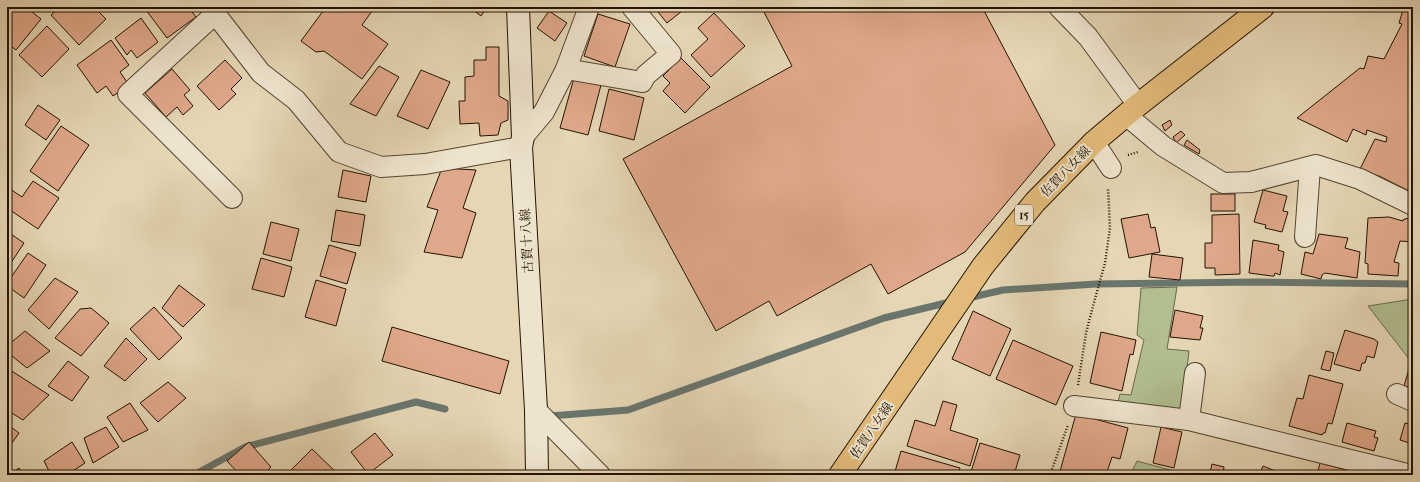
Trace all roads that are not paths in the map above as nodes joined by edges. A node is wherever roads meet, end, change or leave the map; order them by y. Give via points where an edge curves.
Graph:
1 (518, 7) edge
2 (589, 7) edge
3 (632, 7) edge
4 (1059, 7) edge
5 (1264, 7) edge
6 (213, 10) edge
7 (566, 70) junction
8 (1132, 110) junction
9 (522, 142) junction
10 (1094, 142) junction
11 (1310, 167) junction
12 (1112, 168) road end
13 (232, 198) dead end
14 (1413, 205) edge
15 (1305, 237) dead end
16 (1195, 373) dead end
17 (1074, 406) road end
18 (536, 410) junction
19 (1189, 420) junction
20 (1410, 469) edge
21 (537, 475) edge
22 (600, 475) edge
23 (840, 475) edge

1 - 9 main road, 古賀十八線
2 - 7 street
3 - 7 street via 671,54 646,75 642,82
4 - 8 street via 1088,37
5 - 8 main road, 佐賀八女線 / 15
6 - 9 street via 262,73 296,100 339,152 380,167 425,164
6 - 13 street via 128,94
7 - 9 street via 544,112
8 - 10 main road, 佐賀八女線 / 15
8 - 11 street via 1163,146 1223,183 1251,182
9 - 18 main road, 古賀十八線
10 - 12 street
10 - 23 main road, 佐賀八女線 / 15 via 1035,202 983,266
11 - 14 street via 1316,165 1360,179
11 - 15 street
16 - 19 street
17 - 19 street
18 - 21 main road, 古賀十八線
18 - 22 street
19 - 20 street

